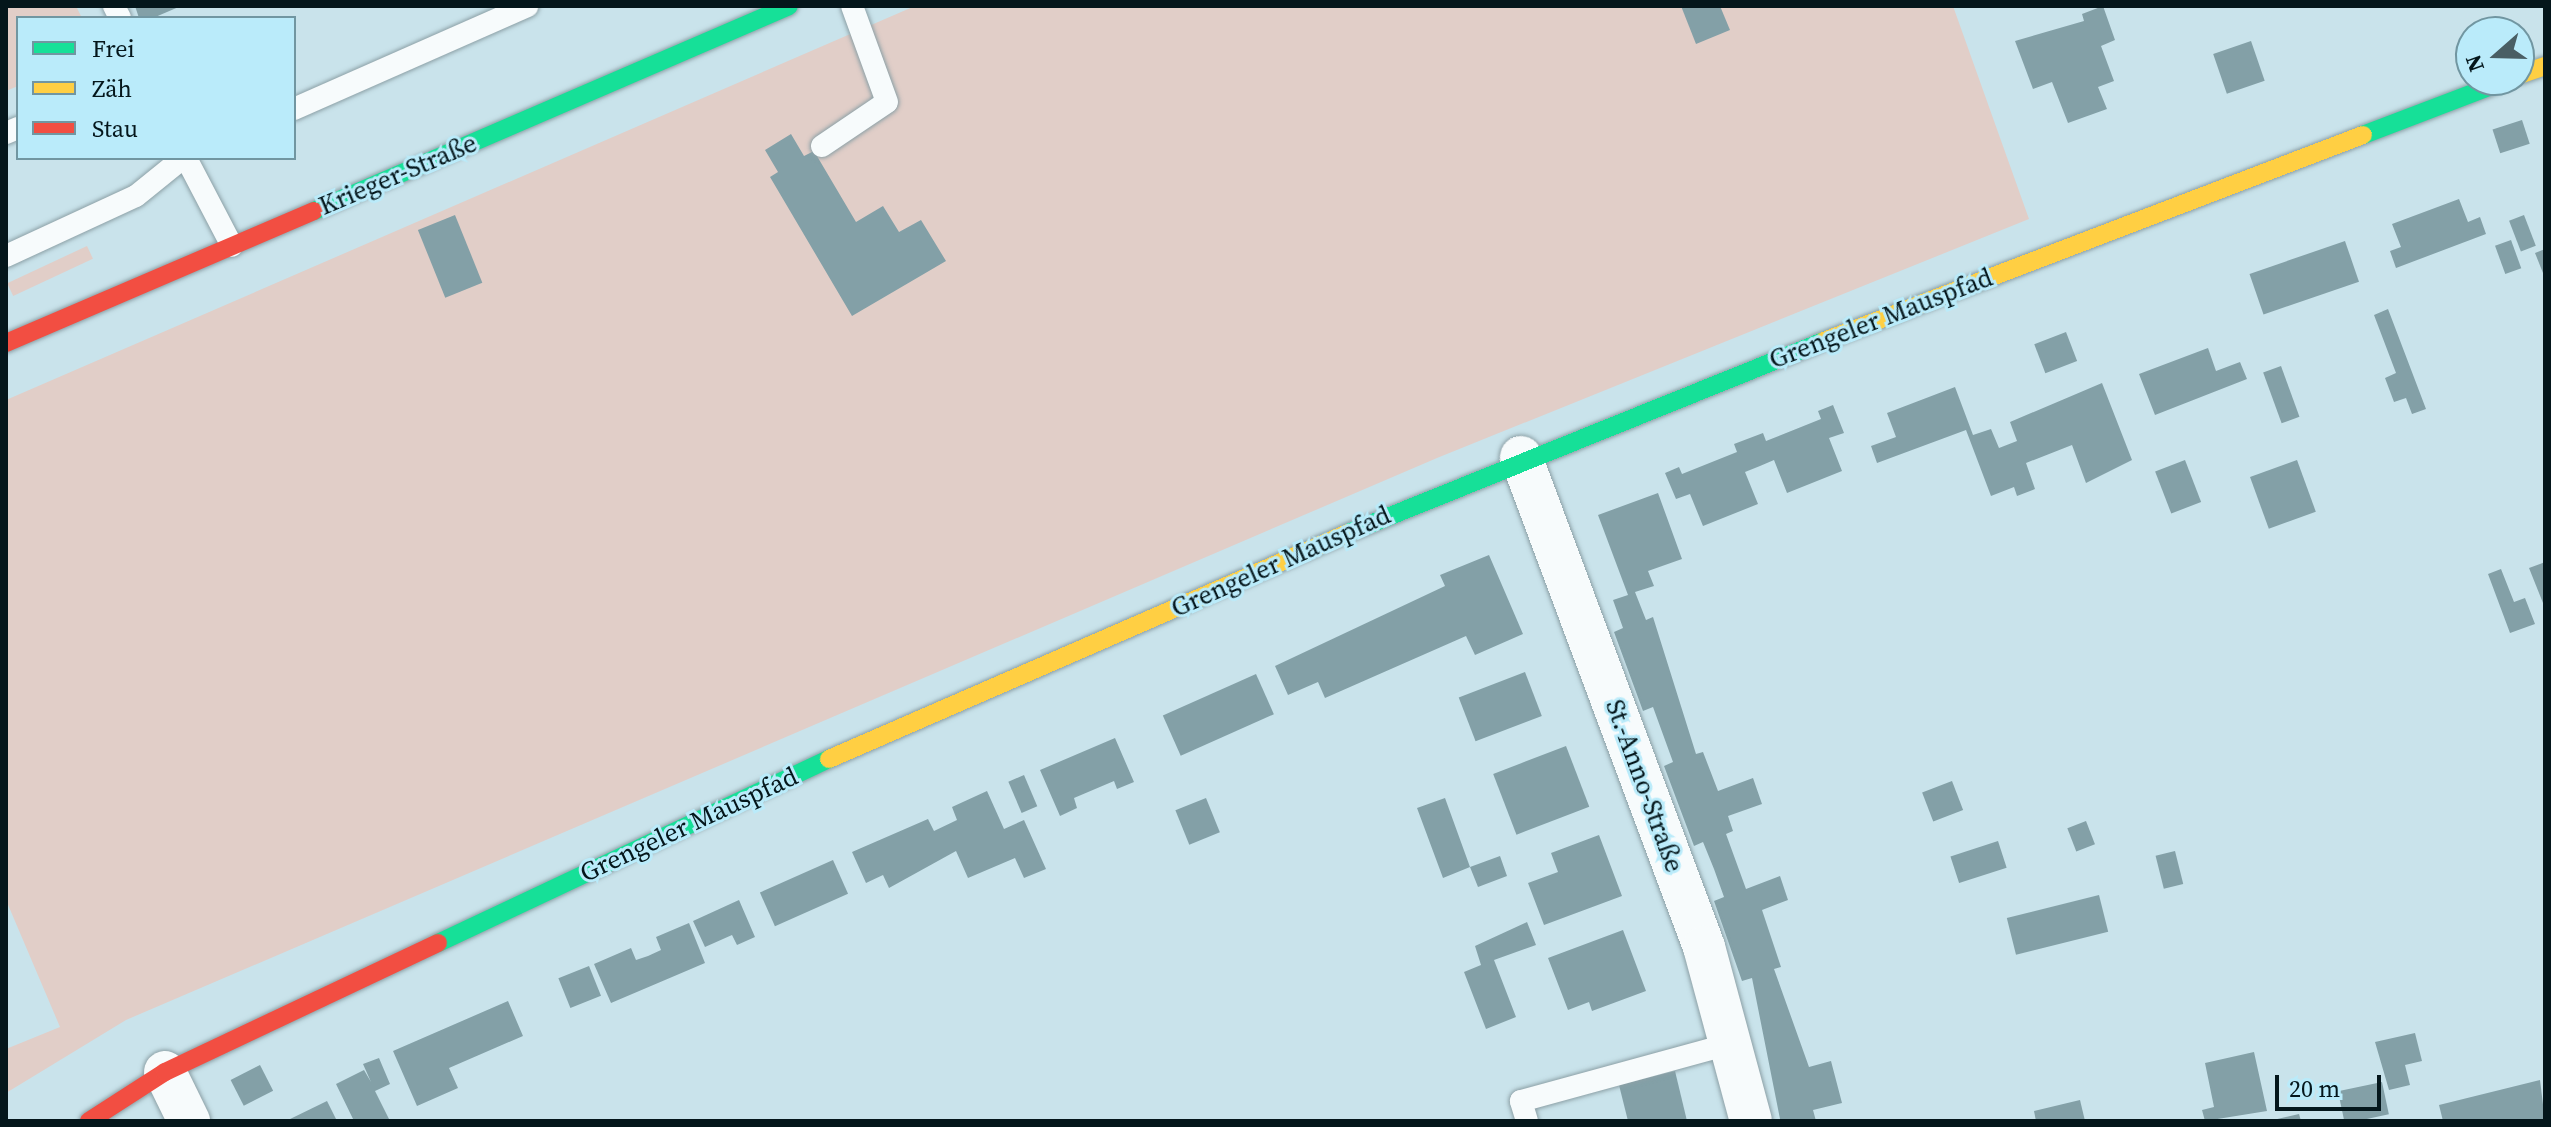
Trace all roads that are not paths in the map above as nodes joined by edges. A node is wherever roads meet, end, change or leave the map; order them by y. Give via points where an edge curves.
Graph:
1 (527, 6) edge
2 (789, 6) edge
3 (852, 6) edge
4 (2465, 96) edge
5 (296, 108) edge
6 (822, 146) dead end
7 (182, 160) edge
8 (186, 160) edge
9 (232, 246) junction
10 (6, 256) edge
11 (6, 343) edge
12 (1521, 457) junction
13 (1730, 1044) junction
14 (165, 1072) junction
15 (89, 1121) edge
16 (189, 1121) edge
17 (1527, 1121) edge
18 (1751, 1121) edge

1 - 5 lane
2 - 9 main road, Krieger-Straße
3 - 6 lane via 887,102
4 - 12 main road, Grengeler Mauspfad
7 - 10 lane via 136,196
8 - 9 lane
9 - 11 main road, Krieger-Straße
12 - 13 street, St.-Anno-Straße via 1704,947
12 - 14 main road, Grengeler Mauspfad via 800,772
13 - 17 lane via 1521,1101
13 - 18 street, St.-Anno-Straße
14 - 15 main road, Grengeler Mauspfad
14 - 16 street

